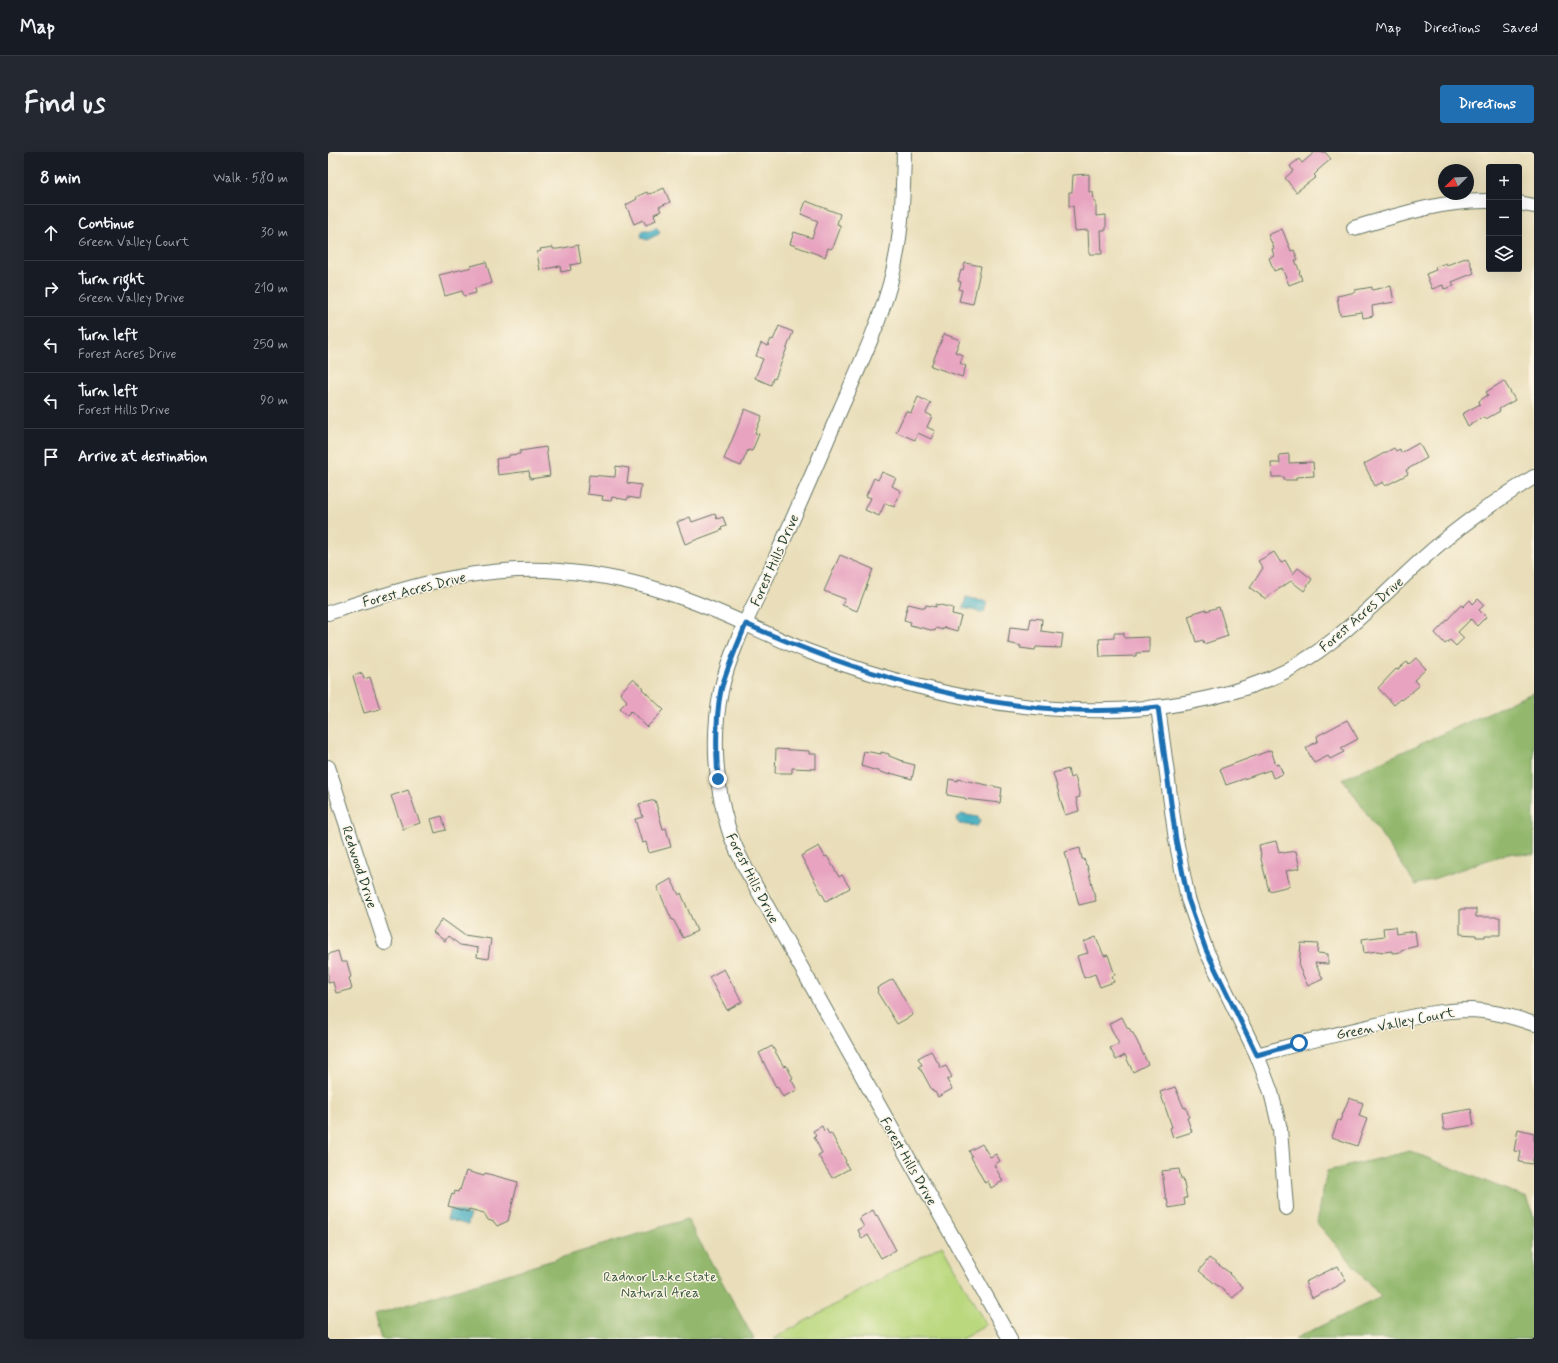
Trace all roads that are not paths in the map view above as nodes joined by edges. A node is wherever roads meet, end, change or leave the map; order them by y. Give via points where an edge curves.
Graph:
1 (904, 152) edge
2 (1486, 201) edge
3 (1522, 204) edge
4 (1534, 206) edge
5 (1354, 228) dead end
6 (1534, 477) edge
7 (328, 613) edge
8 (746, 624) junction
9 (1158, 707) junction
10 (328, 767) edge
11 (385, 943) dead end
12 (1534, 1024) edge
13 (1257, 1055) junction
14 (1286, 1208) dead end
15 (1010, 1339) edge

1 - 8 street, Forest Hills Drive via 899,238 886,298 858,370
2 - 5 street via 1466,201 1434,207
3 - 4 street
6 - 9 street, Forest Acres Drive via 1457,529 1348,629 1305,660 1270,678 1232,692
7 - 8 street, Forest Acres Drive via 431,582 483,572 535,570 590,574 644,585
8 - 9 street, Forest Acres Drive via 805,650 866,671 968,696 1053,709 1110,710
8 - 15 street, Forest Hills Drive via 721,691 717,736 719,785 735,846 831,1023
9 - 13 street via 1176,840 1188,899 1206,950
10 - 11 street, Redwood Drive
12 - 13 street, Green Valley Court via 1488,1012 1439,1012 1327,1036
13 - 14 street via 1271,1092 1280,1129

